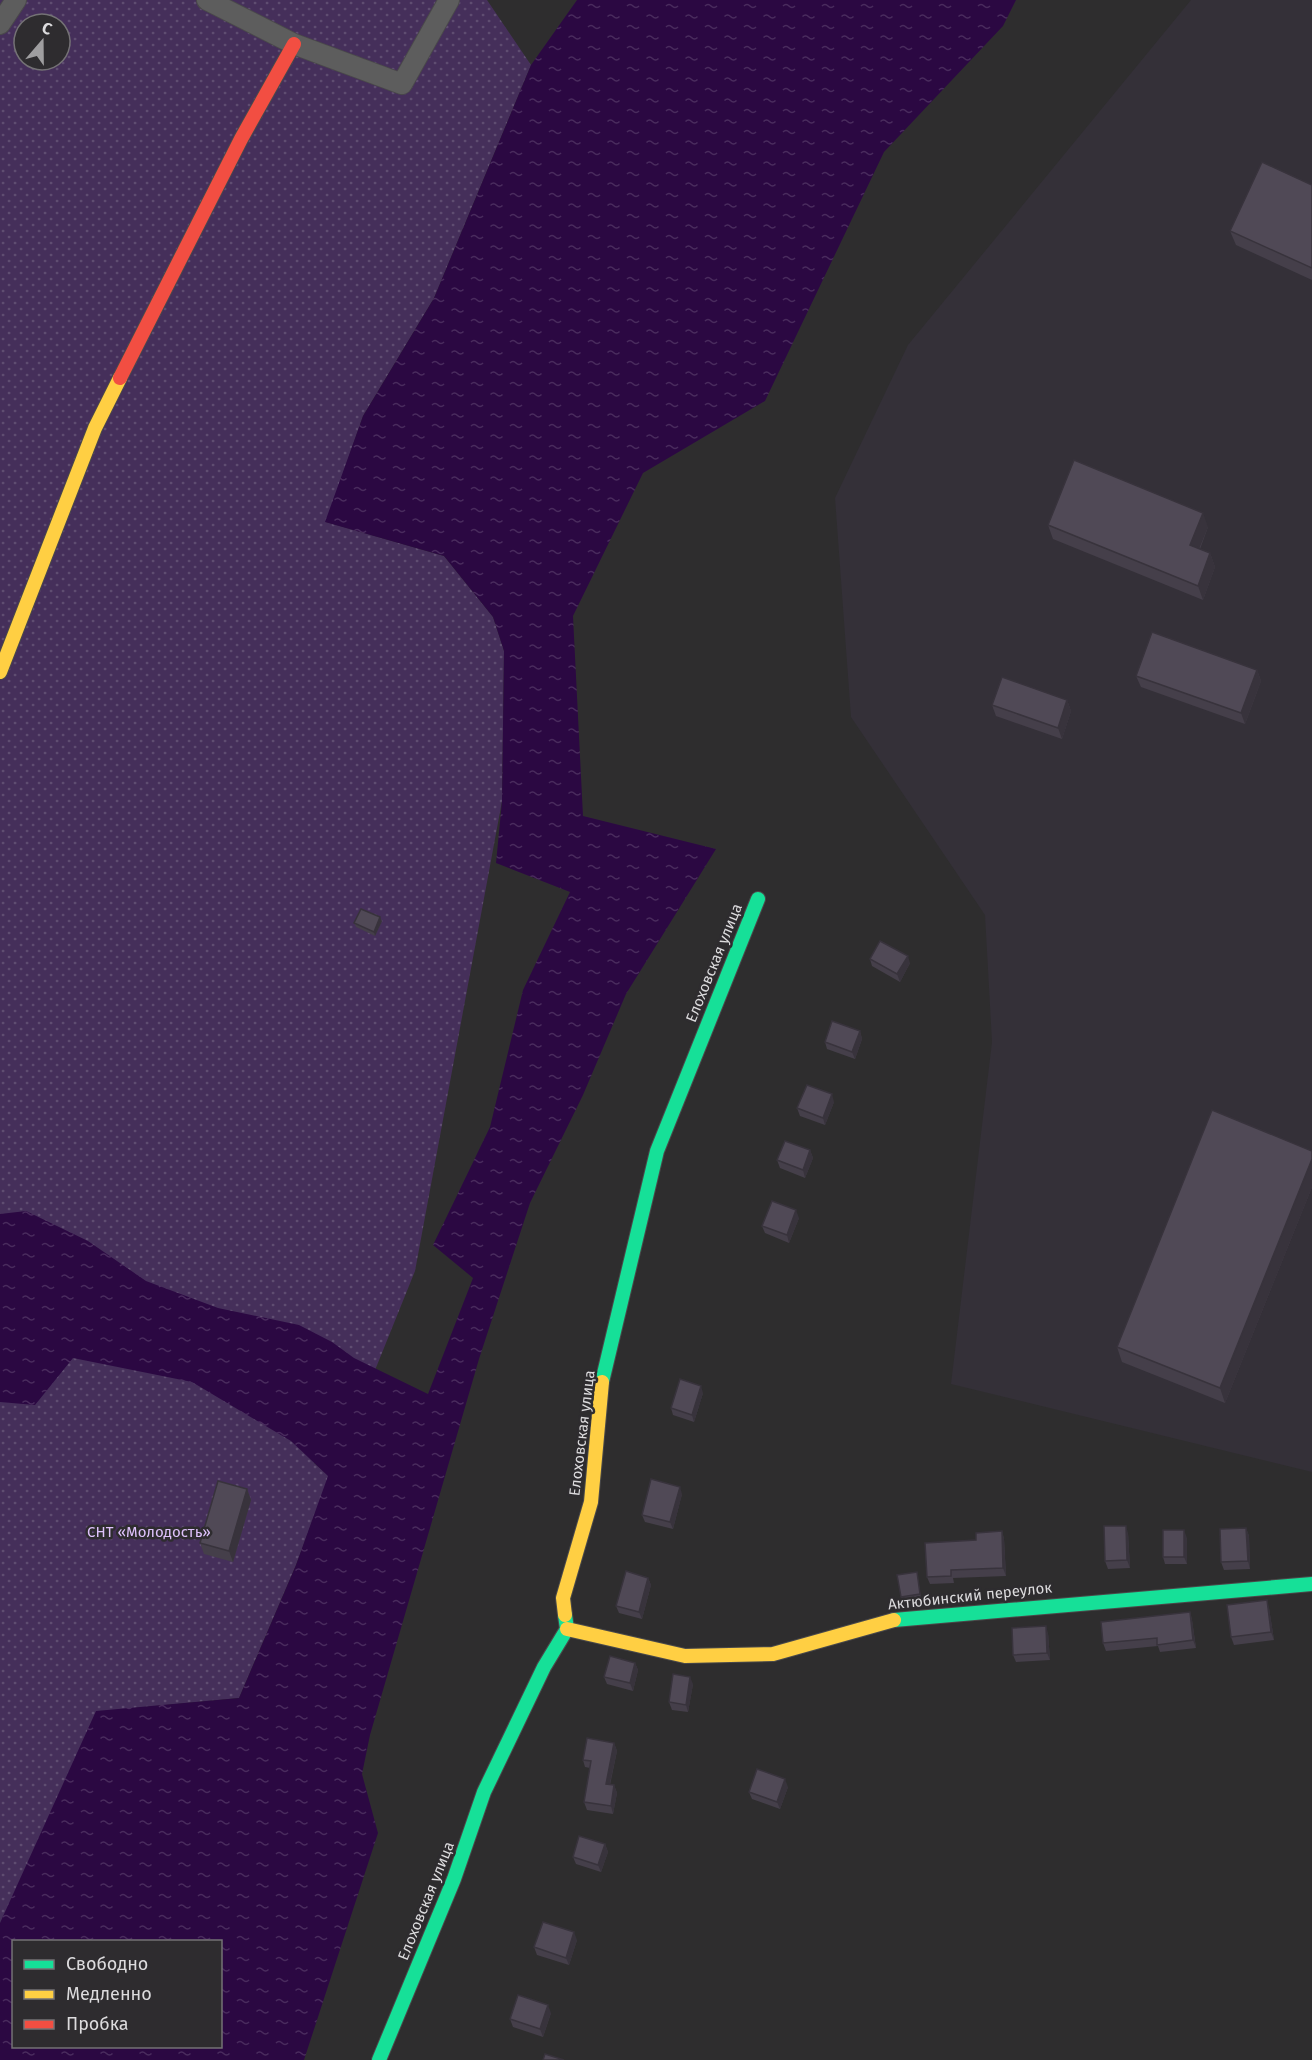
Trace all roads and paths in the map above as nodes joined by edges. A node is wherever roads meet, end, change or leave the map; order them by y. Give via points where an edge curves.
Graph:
1 (16, 0) edge
2 (207, 0) edge
3 (449, 0) edge
4 (0, 24) edge
5 (294, 44) junction
6 (0, 672) edge
7 (758, 899) dead end
8 (1312, 1584) edge
9 (567, 1629) junction
10 (379, 2060) edge

1 - 4 street
2 - 5 street
3 - 5 street via 402,84
5 - 6 street via 241,139 95,428
7 - 9 street, Елоховская улица via 657,1151 602,1383 591,1502 563,1598
8 - 9 street, Актюбинский переулок via 890,1620 772,1654 685,1656
9 - 10 street, Елоховская улица via 544,1666 484,1792 454,1879

